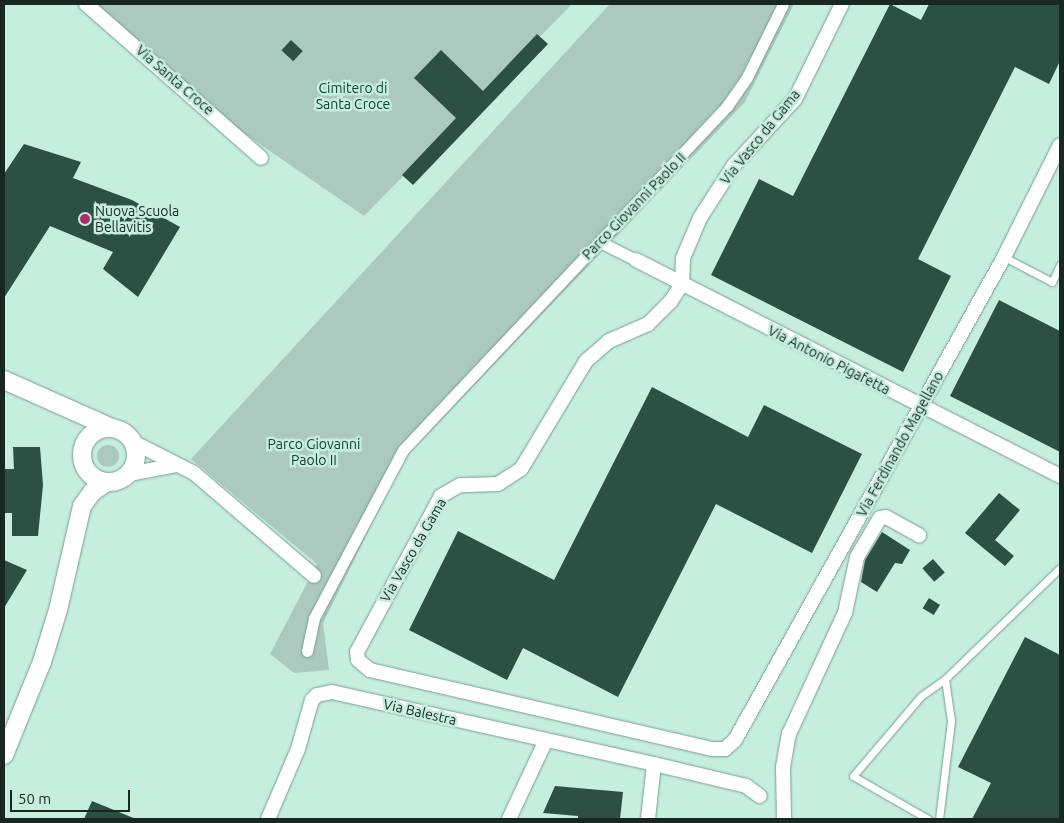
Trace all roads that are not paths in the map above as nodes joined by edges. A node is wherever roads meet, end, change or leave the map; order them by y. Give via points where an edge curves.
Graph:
1 (86, 4) edge
2 (783, 4) edge
3 (842, 4) edge
4 (1060, 145) edge
5 (260, 158) dead end
6 (600, 242) junction
7 (1004, 257) junction
8 (636, 260) joint
9 (1060, 266) edge
10 (682, 284) junction
11 (4, 380) edge
12 (920, 407) junction
13 (69, 410) junction
14 (112, 428) junction
15 (133, 442) junction
16 (82, 449) junction
17 (176, 465) junction
18 (85, 470) junction
19 (129, 474) junction
20 (1060, 476) edge
21 (106, 483) junction
22 (78, 522) junction
23 (919, 535) dead end
24 (1060, 568) edge
25 (314, 576) joint
26 (329, 589) junction
27 (307, 651) dead end
28 (945, 679) junction
29 (546, 740) junction
30 (735, 740) joint
31 (4, 755) edge
32 (654, 764) junction
33 (760, 796) dead end
34 (268, 819) edge
35 (509, 819) edge
36 (648, 819) edge
37 (784, 819) edge
38 (928, 819) edge
39 (939, 819) edge

1 - 5 street, Via Santa Croce
2 - 6 street, Parco Giovanni Paolo II via 747,77 727,106
3 - 10 street, Via Vasco da Gama via 795,98 734,165 700,218 683,258
4 - 7 street, Via Ferdinando Magellano
6 - 8 street, Via Antonio Pigafetta
6 - 26 street, Parco Giovanni Paolo II via 412,438 395,462
7 - 9 lane via 1052,282
7 - 12 street, Via Ferdinando Magellano
8 - 10 street, Via Antonio Pigafetta
10 - 12 street, Via Antonio Pigafetta
10 - 30 street, Via Vasco da Gama via 670,302 648,324 608,341 586,361 521,469 498,484 460,485 441,496 357,652 358,660 370,670 712,749 725,749
11 - 13 street
12 - 20 street, Via Antonio Pigafetta
12 - 30 street, Via Ferdinando Magellano
13 - 14 street
13 - 16 street via 81,435
14 - 15 street via 120,430
14 - 16 street via 93,433
15 - 17 street
15 - 19 street via 136,459
16 - 18 street
17 - 19 street
17 - 25 street via 194,473
18 - 21 street
18 - 22 street
19 - 21 street
21 - 22 street via 92,492 82,506
22 - 31 street via 58,610 42,662
23 - 37 street via 886,517 880,518 857,557 845,613 790,734 783,767
24 - 28 lane
25 - 26 street
26 - 27 street, Parco Giovanni Paolo II via 314,618
28 - 38 lane via 921,696 854,776
28 - 39 lane via 950,721
29 - 32 street, Via Balestra
29 - 34 street, Via Balestra via 323,692 312,700 298,749
29 - 35 street
32 - 33 street, Via Balestra via 746,786
32 - 36 street

